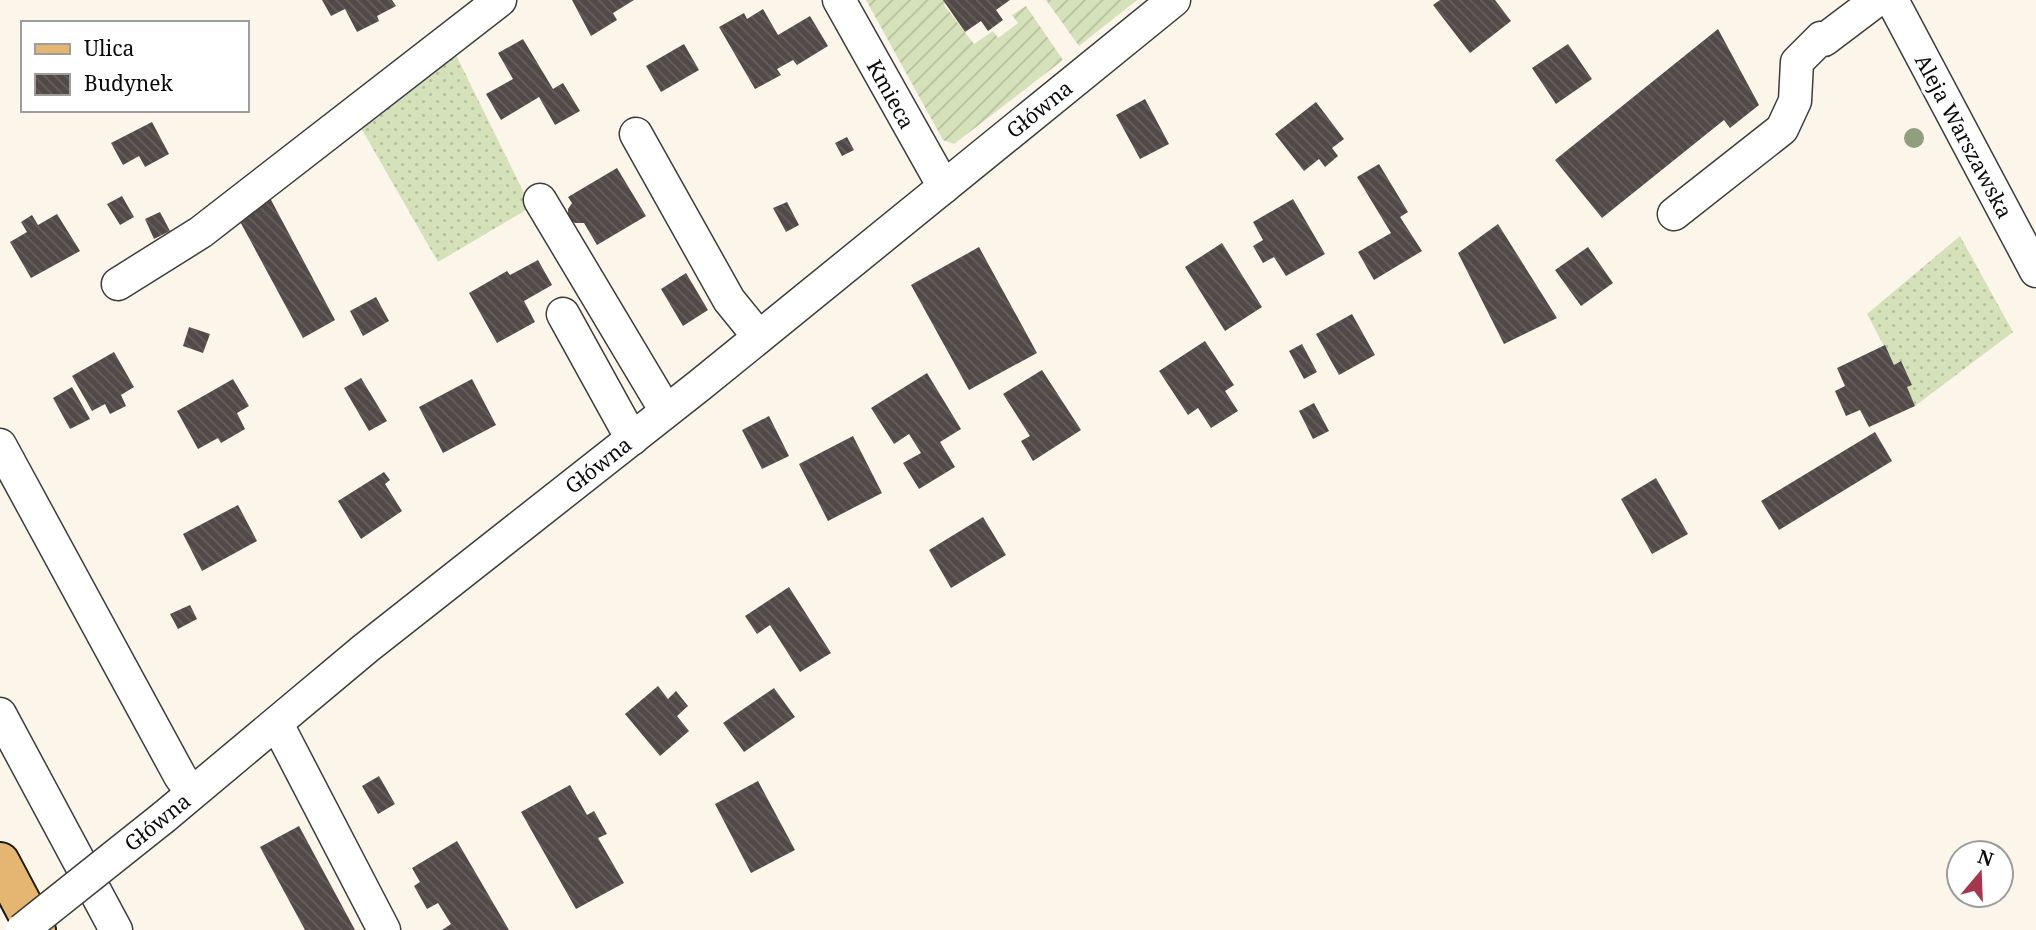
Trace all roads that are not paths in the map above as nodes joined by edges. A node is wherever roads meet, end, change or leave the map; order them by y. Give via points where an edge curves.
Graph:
1 (500, 0) edge
2 (839, 0) edge
3 (1174, 0) edge
4 (1877, 0) edge
5 (1892, 0) edge
6 (636, 134) dead end
7 (944, 187) junction
8 (540, 200) dead end
9 (1674, 215) dead end
10 (2036, 271) edge
11 (118, 284) dead end
12 (563, 314) dead end
13 (759, 337) junction
14 (666, 411) junction
15 (632, 439) junction
16 (0, 445) edge
17 (0, 714) edge
18 (277, 724) junction
19 (192, 793) junction
20 (0, 862) edge
21 (22, 930) edge
22 (36, 930) edge
23 (116, 930) edge
24 (384, 930) edge

1 - 11 street via 201,232
2 - 7 street, Kmieca
3 - 7 street, Główna
4 - 9 street via 1821,38 1797,62 1795,100 1783,129
5 - 10 street, Aleja Warszawska
6 - 13 street via 729,300
7 - 13 street, Główna
8 - 14 street
12 - 15 street
13 - 14 street, Główna
14 - 15 street, Główna
15 - 18 street, Główna via 366,648
16 - 19 street
17 - 23 street
18 - 19 street, Główna
18 - 24 street
19 - 21 street, Główna, bridge
20 - 22 main road

